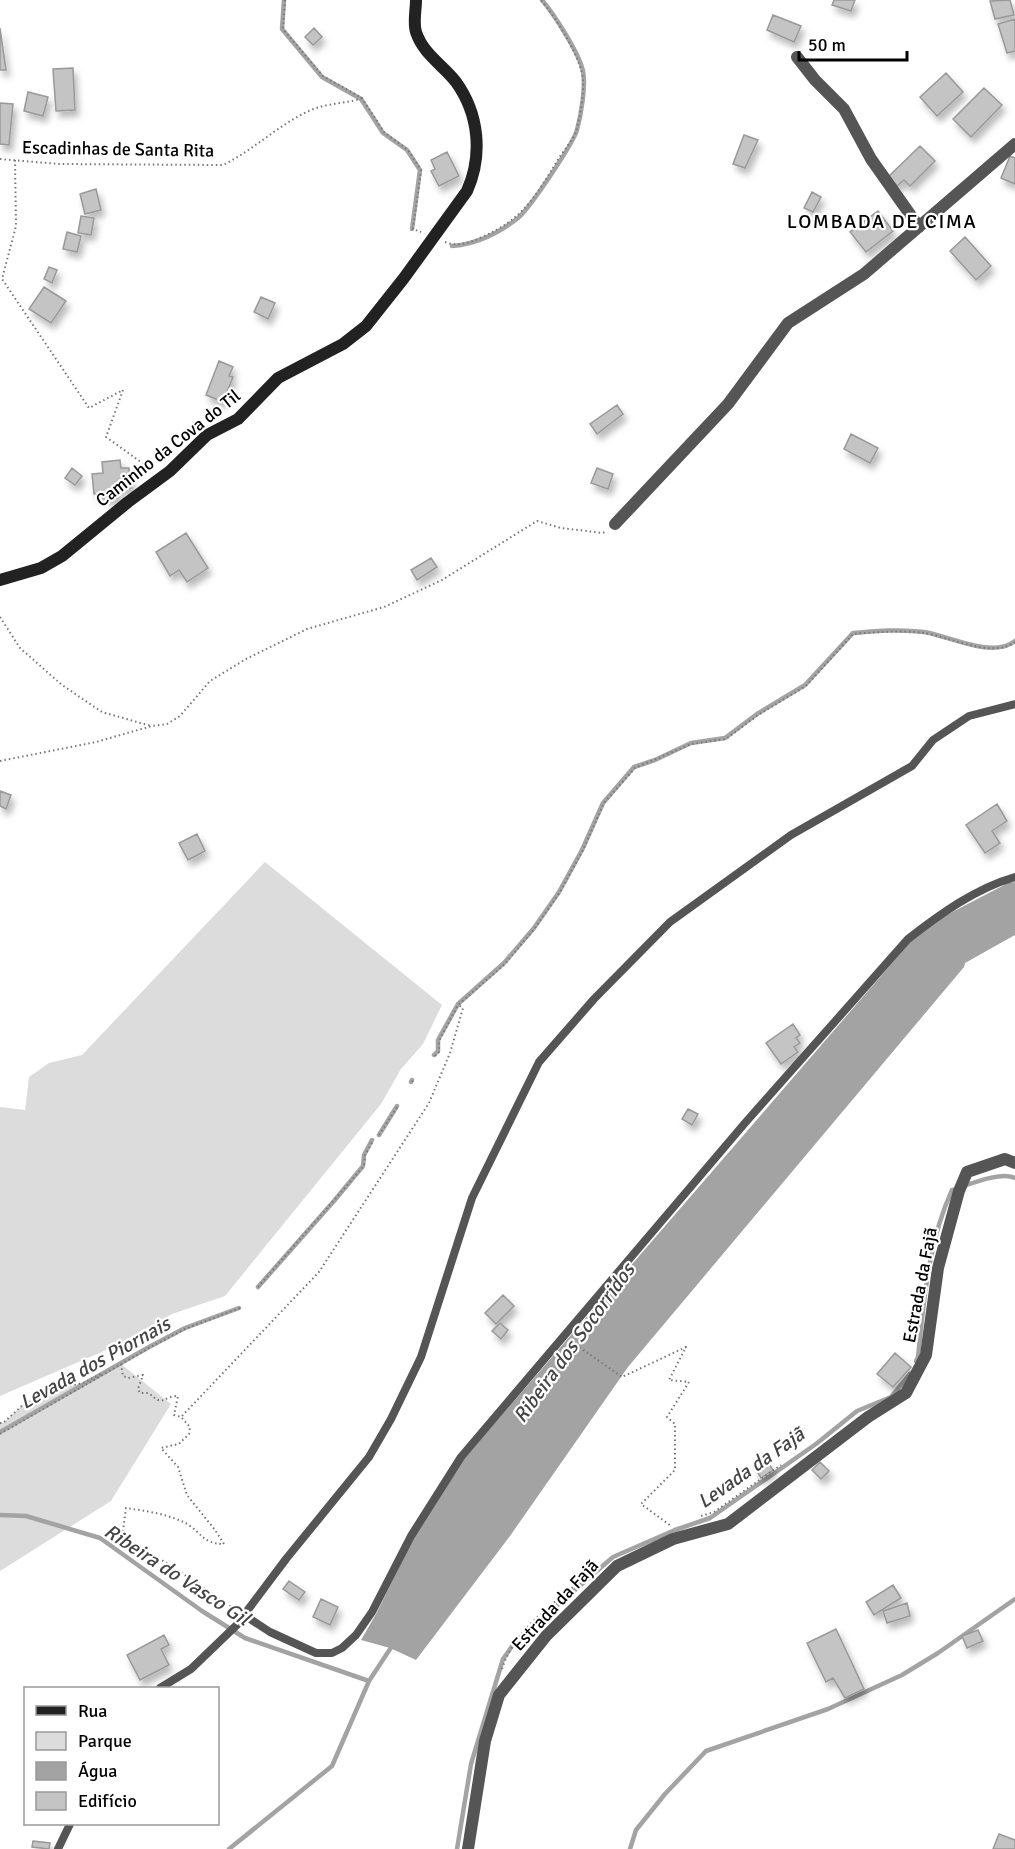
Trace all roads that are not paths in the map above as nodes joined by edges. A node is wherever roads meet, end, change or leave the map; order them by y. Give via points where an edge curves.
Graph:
1 (416, 0) edge
2 (797, 57) dead end
3 (1015, 144) edge
4 (919, 227) junction
5 (615, 524) road end
6 (0, 580) edge
7 (1015, 704) edge
8 (1015, 877) edge
9 (1015, 1163) edge
10 (244, 1617) junction
11 (163, 1687) edge
12 (70, 1825) edge
13 (58, 1849) edge
14 (468, 1849) edge

1 - 6 street, Caminho da Cova do Til via 418,37 456,82 474,117 478,149 467,191 366,326 343,344 278,378 238,419 207,435 162,477 62,556 41,568
2 - 4 street via 844,109 871,159
3 - 4 street
4 - 5 street via 864,274 788,323 728,404
7 - 10 lane via 969,716 933,740 912,766 791,835 670,922 539,1062 472,1198 422,1357 392,1419 369,1457
8 - 10 lane via 998,882 935,918 908,939 745,1123 461,1457 356,1635 332,1653 316,1653
9 - 14 street, Estrada da Fajã via 1005,1159 967,1172 938,1268 926,1354 906,1393 728,1524 670,1532 617,1566 546,1636 499,1695 485,1741
10 - 11 lane via 191,1669
12 - 13 lane

